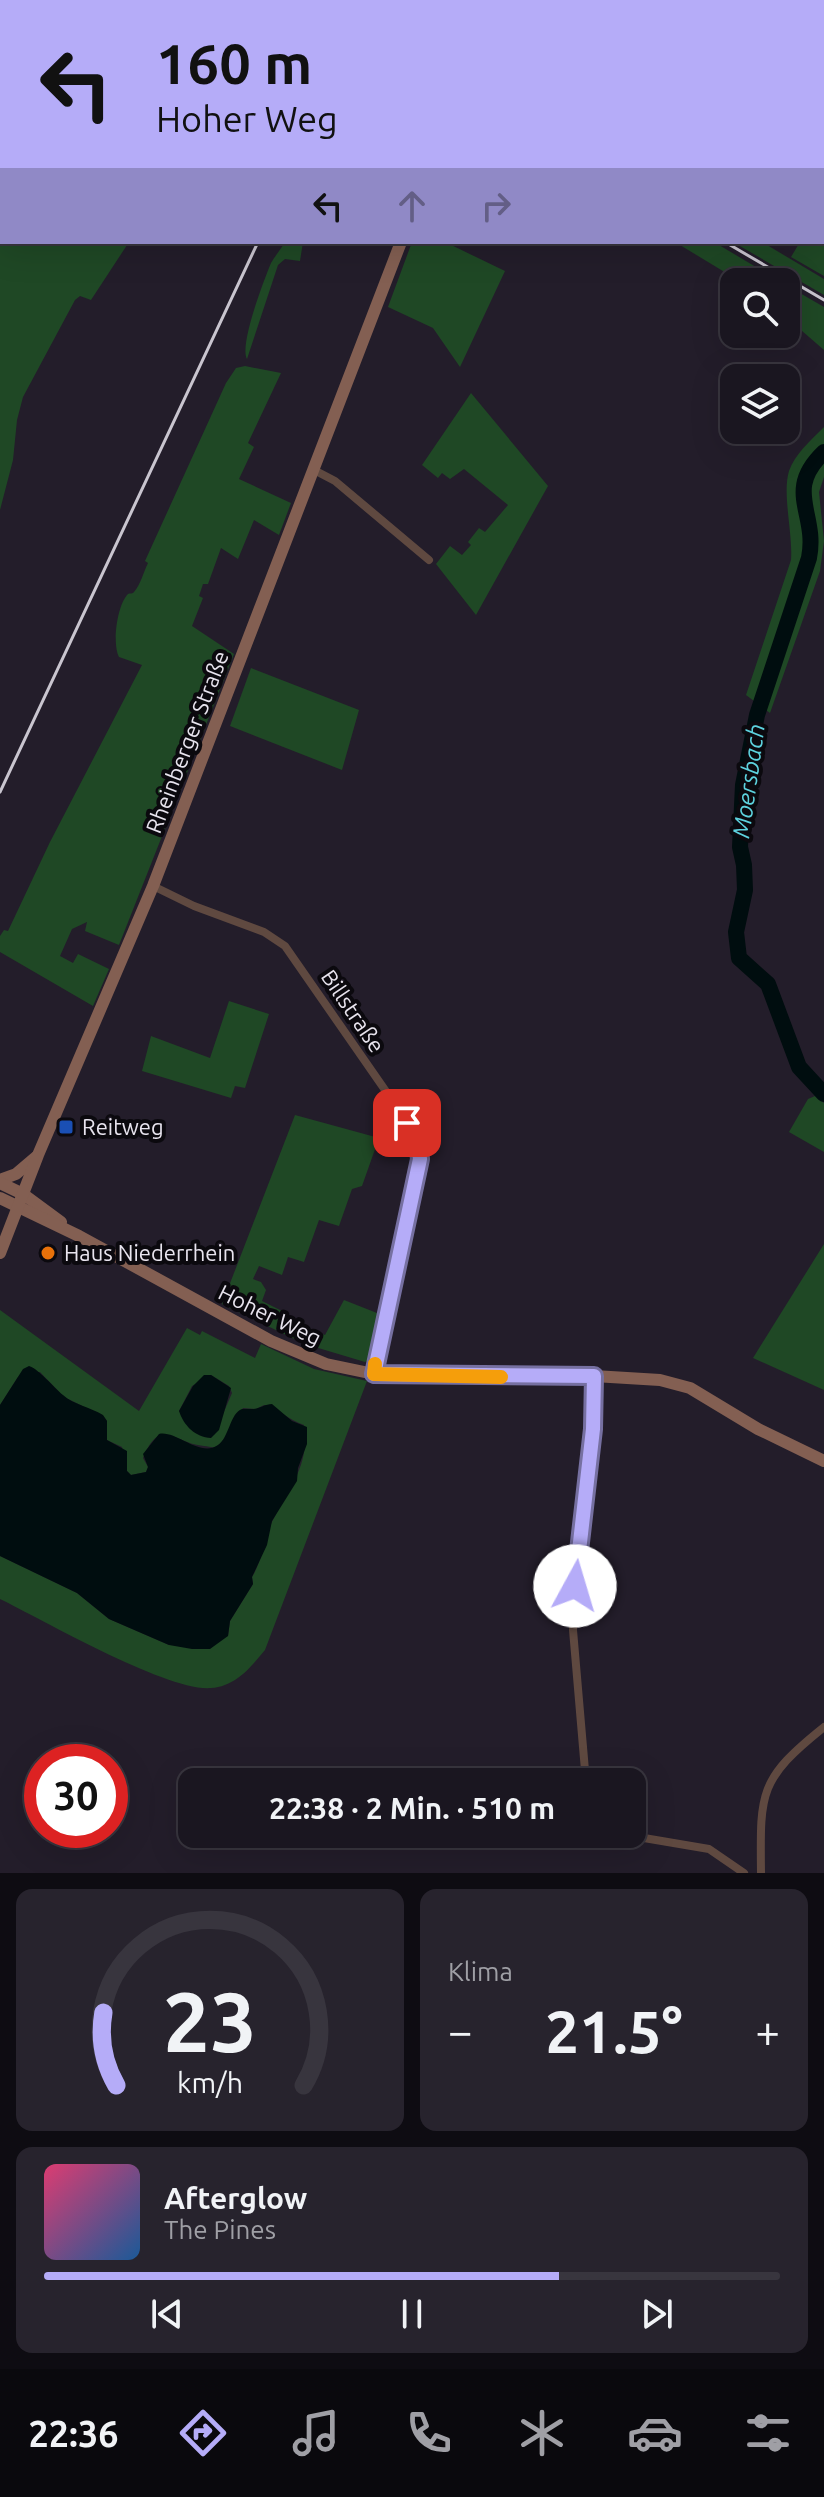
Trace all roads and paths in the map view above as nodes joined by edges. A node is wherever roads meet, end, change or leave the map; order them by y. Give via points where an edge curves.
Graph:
1 (400, 244) edge
2 (314, 470) junction
3 (429, 560) dead end
4 (153, 886) junction
5 (38, 1155) junction
6 (0, 1182) edge
7 (23, 1194) junction
8 (0, 1198) edge
9 (19, 1208) junction
10 (79, 1236) junction
11 (0, 1253) edge
12 (374, 1374) junction
13 (594, 1376) junction
14 (824, 1461) edge
15 (824, 1727) edge
16 (585, 1768) edge
17 (646, 1838) edge
18 (744, 1873) edge
19 (761, 1873) edge

1 - 2 main road, Rheinberger Straße
2 - 3 street via 335,481
2 - 4 main road, Rheinberger Straße
4 - 5 main road, Rheinberger Straße
4 - 12 street, Billstraße via 264,932 285,946 417,1136 420,1159
5 - 6 main road
5 - 7 main road, Rheinberger Straße
6 - 7 main road
7 - 9 main road, Rheinberger Straße
7 - 10 main road, Hoher Weg
8 - 9 main road
9 - 10 main road, Hoher Weg
9 - 11 main road, Rheinberger Straße
10 - 12 main road, Hoher Weg via 292,1351
12 - 13 main road, Hoher Weg
13 - 14 main road, Hoher Weg via 660,1380 690,1388
13 - 16 street via 573,1630
15 - 19 street via 769,1782 761,1819
17 - 18 street via 709,1849

